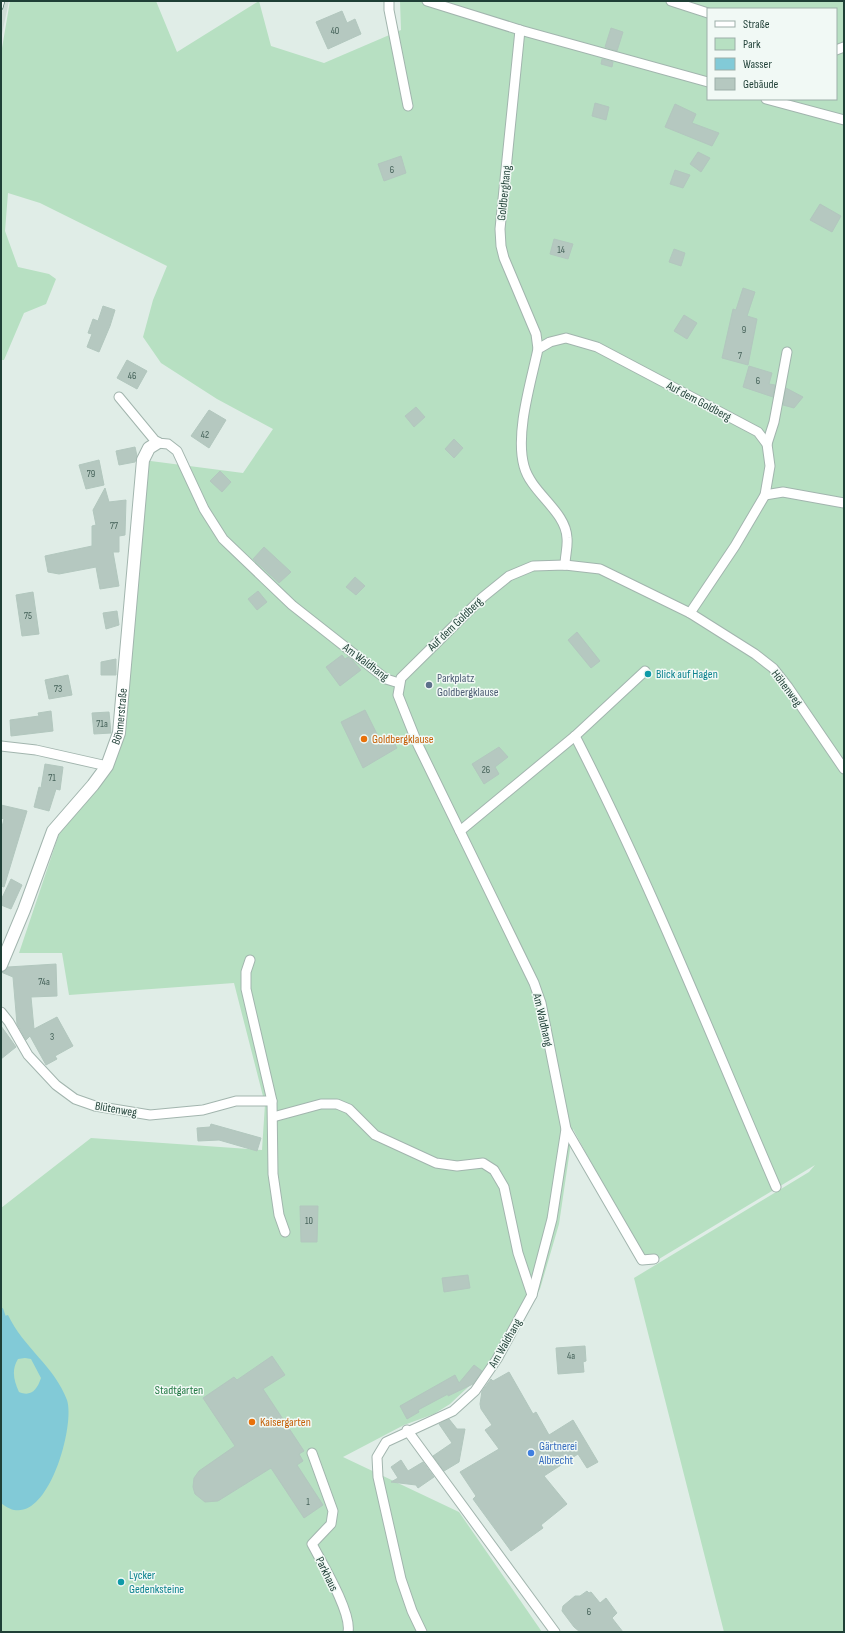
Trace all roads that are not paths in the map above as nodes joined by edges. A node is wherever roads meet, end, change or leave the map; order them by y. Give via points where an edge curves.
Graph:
1 (389, 1) edge
2 (427, 1) edge
3 (671, 1) edge
4 (707, 14) edge
5 (520, 30) junction
6 (707, 82) edge
7 (770, 100) edge
8 (408, 106) dead end
9 (844, 120) edge
10 (538, 349) junction
11 (787, 352) dead end
12 (120, 397) dead end
13 (157, 443) junction
14 (767, 444) junction
15 (765, 495) junction
16 (844, 502) edge
17 (565, 565) junction
18 (690, 613) junction
19 (645, 671) dead end
20 (399, 683) junction
21 (575, 736) junction
22 (1, 746) edge
23 (107, 766) junction
24 (844, 769) edge
25 (460, 831) junction
26 (250, 960) dead end
27 (1, 965) edge
28 (1, 1012) edge
29 (272, 1101) junction
30 (273, 1116) junction
31 (566, 1129) junction
32 (776, 1187) dead end
33 (285, 1232) dead end
34 (654, 1259) dead end
35 (532, 1295) junction
36 (407, 1430) junction
37 (312, 1453) dead end
38 (348, 1632) edge
39 (422, 1632) edge
40 (555, 1632) edge

1 - 8 lane
2 - 5 lane
3 - 4 lane
5 - 6 lane
5 - 10 lane, Goldberghang via 500,229 501,246 536,334
7 - 9 lane
10 - 14 lane, Auf dem Goldberg via 550,342 566,338 597,347 758,432
10 - 17 lane via 522,430 524,466 533,486 563,524 567,537
11 - 14 lane via 774,422
12 - 13 lane
13 - 20 lane, Am Waldhang via 168,444 177,451 213,525 223,539 292,605 386,679
13 - 23 street, Böhmerstraße via 149,448 143,460 119,733
14 - 15 lane via 770,466
15 - 16 lane via 783,492
15 - 18 lane via 735,546
17 - 18 lane, Auf dem Goldberg via 600,569
17 - 20 lane, Auf dem Goldberg via 533,566 509,576 483,597 405,672
18 - 24 lane, Höhenweg via 773,668
19 - 21 lane
20 - 25 lane, Am Waldhang via 398,695 404,712
21 - 25 lane
21 - 32 lane via 607,798 645,882
22 - 23 lane via 36,750
23 - 27 street, Böhmerstraße via 53,831
25 - 31 lane, Am Waldhang via 542,1003
26 - 29 lane via 246,972 246,989
28 - 29 lane, Blütenweg via 28,1054 56,1085 75,1099 95,1106 150,1115 203,1110 236,1101
29 - 30 lane
30 - 33 lane via 273,1174 279,1215
30 - 35 lane via 321,1104 337,1104 349,1109 375,1135 436,1163 457,1166 482,1163 494,1170 504,1187 518,1252
31 - 34 lane via 642,1260
31 - 35 lane, Am Waldhang via 552,1219
35 - 36 lane, Am Waldhang via 497,1360 475,1390 453,1410
36 - 39 lane, Am Waldhang via 386,1442 377,1457 378,1477 401,1579
36 - 40 lane
37 - 38 lane, Parkhaus via 334,1511 331,1524 312,1544 346,1612 350,1625

